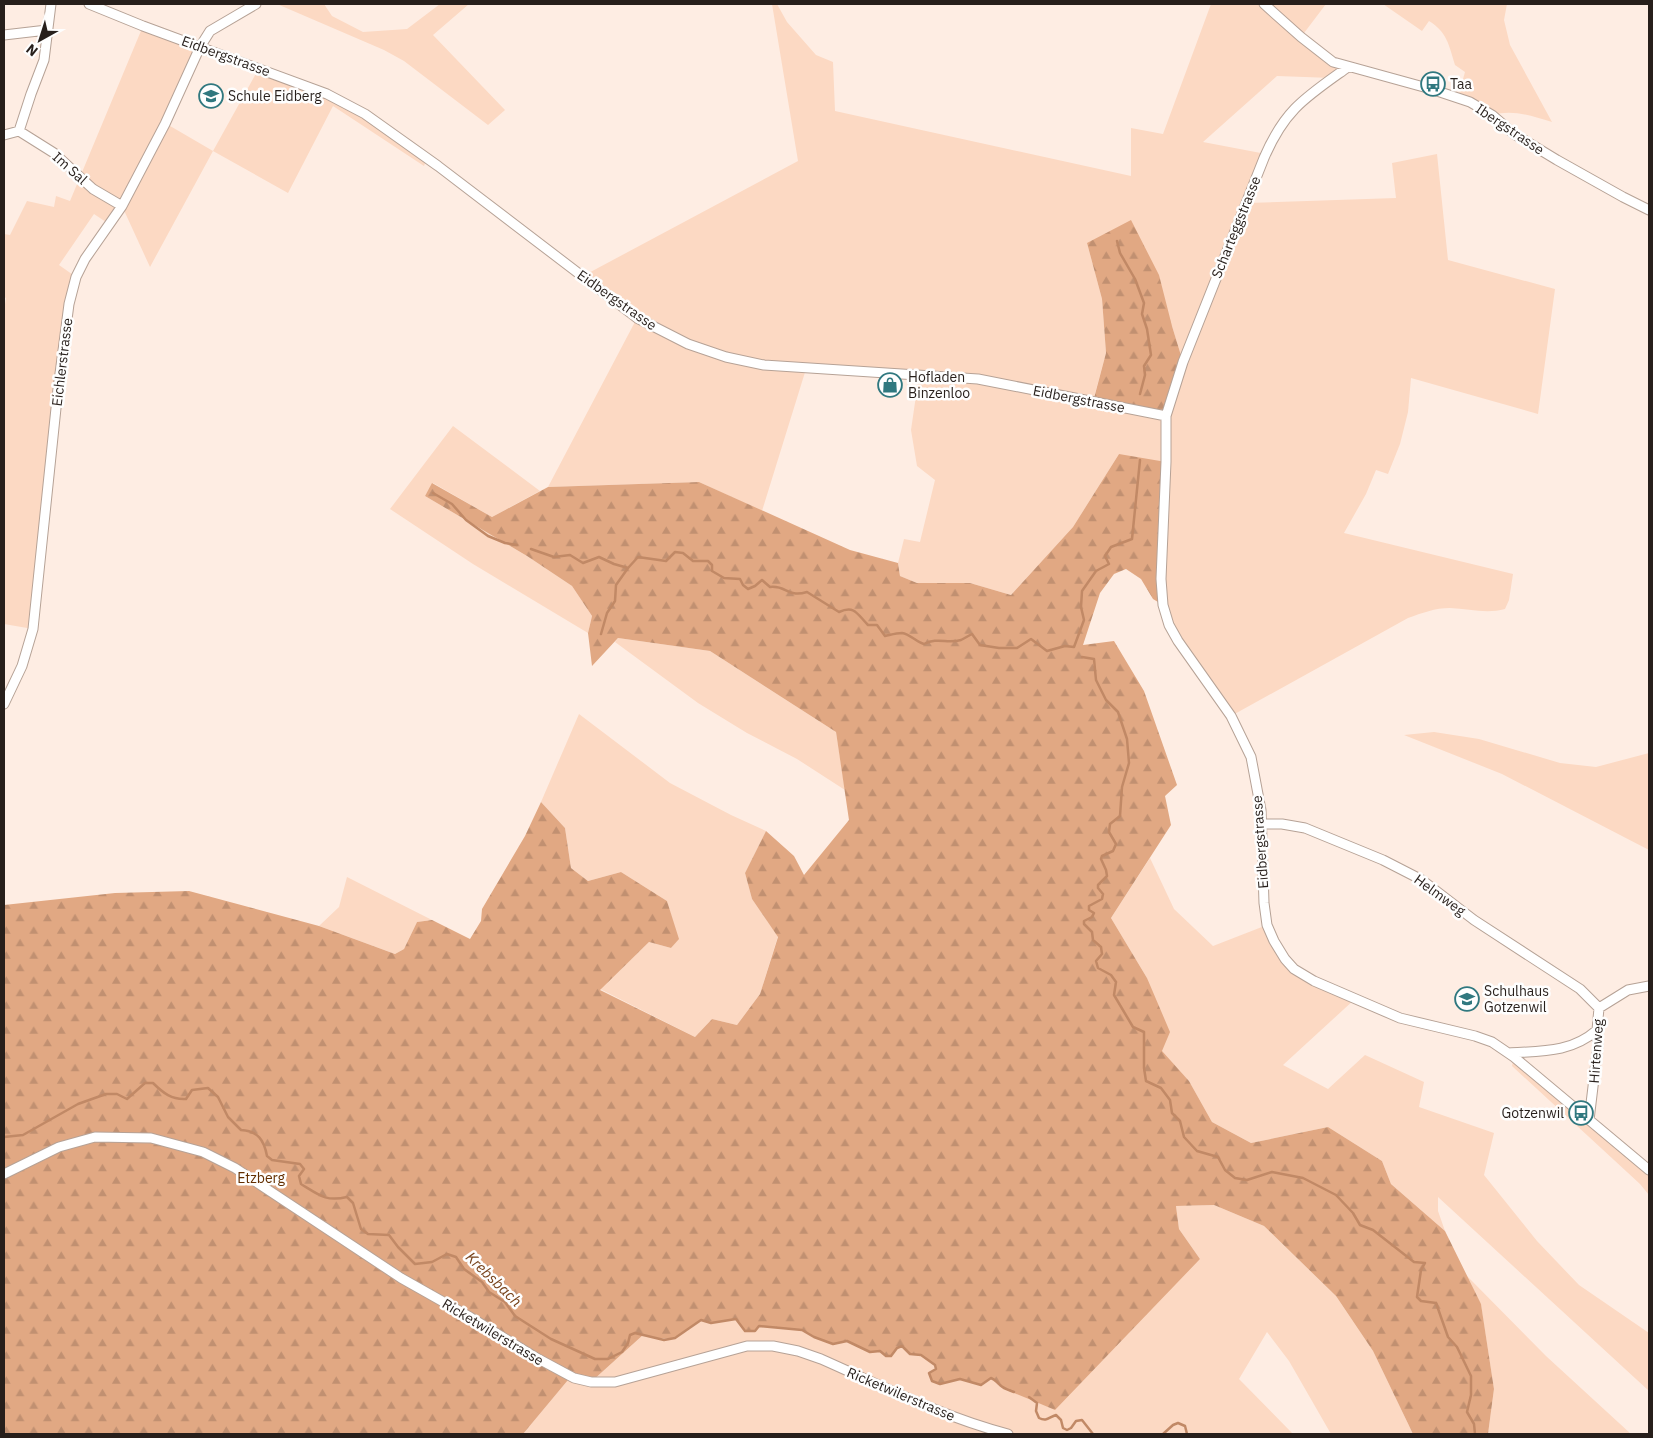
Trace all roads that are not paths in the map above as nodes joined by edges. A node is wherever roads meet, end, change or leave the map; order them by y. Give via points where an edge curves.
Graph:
1 (51, 4) edge
2 (89, 4) edge
3 (256, 4) edge
4 (1264, 4) edge
5 (47, 30) junction
6 (4, 35) edge
7 (200, 47) junction
8 (1348, 67) junction
9 (19, 131) junction
10 (4, 135) edge
11 (122, 206) junction
12 (1649, 210) edge
13 (1166, 416) junction
14 (4, 704) edge
15 (1261, 824) junction
16 (1649, 986) edge
17 (1599, 1008) junction
18 (1597, 1030) junction
19 (1509, 1053) junction
20 (1590, 1120) junction
21 (1649, 1170) edge
22 (4, 1174) edge
23 (1008, 1434) edge

1 - 5 street
2 - 7 street, Eidbergstrasse
3 - 7 street via 210,31
4 - 8 street, Ibergstrasse via 1333,62
5 - 6 street
5 - 9 street via 44,60
7 - 11 street, Eichlerstrasse
7 - 13 street, Eidbergstrasse via 327,94 365,114 637,318 688,344 726,358 764,365 978,379
8 - 12 street, Ibergstrasse via 1470,102 1534,147
8 - 13 street, Scharteggstrasse via 1304,98 1274,136 1183,362
9 - 10 street
9 - 11 street, Im Sal via 54,153 93,189
11 - 14 street, Eichlerstrasse via 85,259 69,304 33,629 22,666
13 - 15 street, Eidbergstrasse via 1163,605 1178,641 1231,716 1251,757
15 - 17 street, Helmweg via 1305,828 1384,860 1422,880 1474,920 1580,989
15 - 19 street, Eidbergstrasse via 1267,925 1294,969 1314,981 1400,1018 1475,1036
16 - 17 street, Hirtenweg via 1628,990
17 - 18 street, Hirtenweg
18 - 19 street via 1587,1039 1554,1051
18 - 20 street, Hirtenweg
19 - 20 street, Eidbergstrasse
20 - 21 street, Eidbergstrasse
22 - 23 street, Ricketwilerstrasse via 59,1147 95,1137 152,1138 203,1152 235,1168 401,1278 574,1378 615,1382 747,1346 773,1346 821,1359 953,1417

